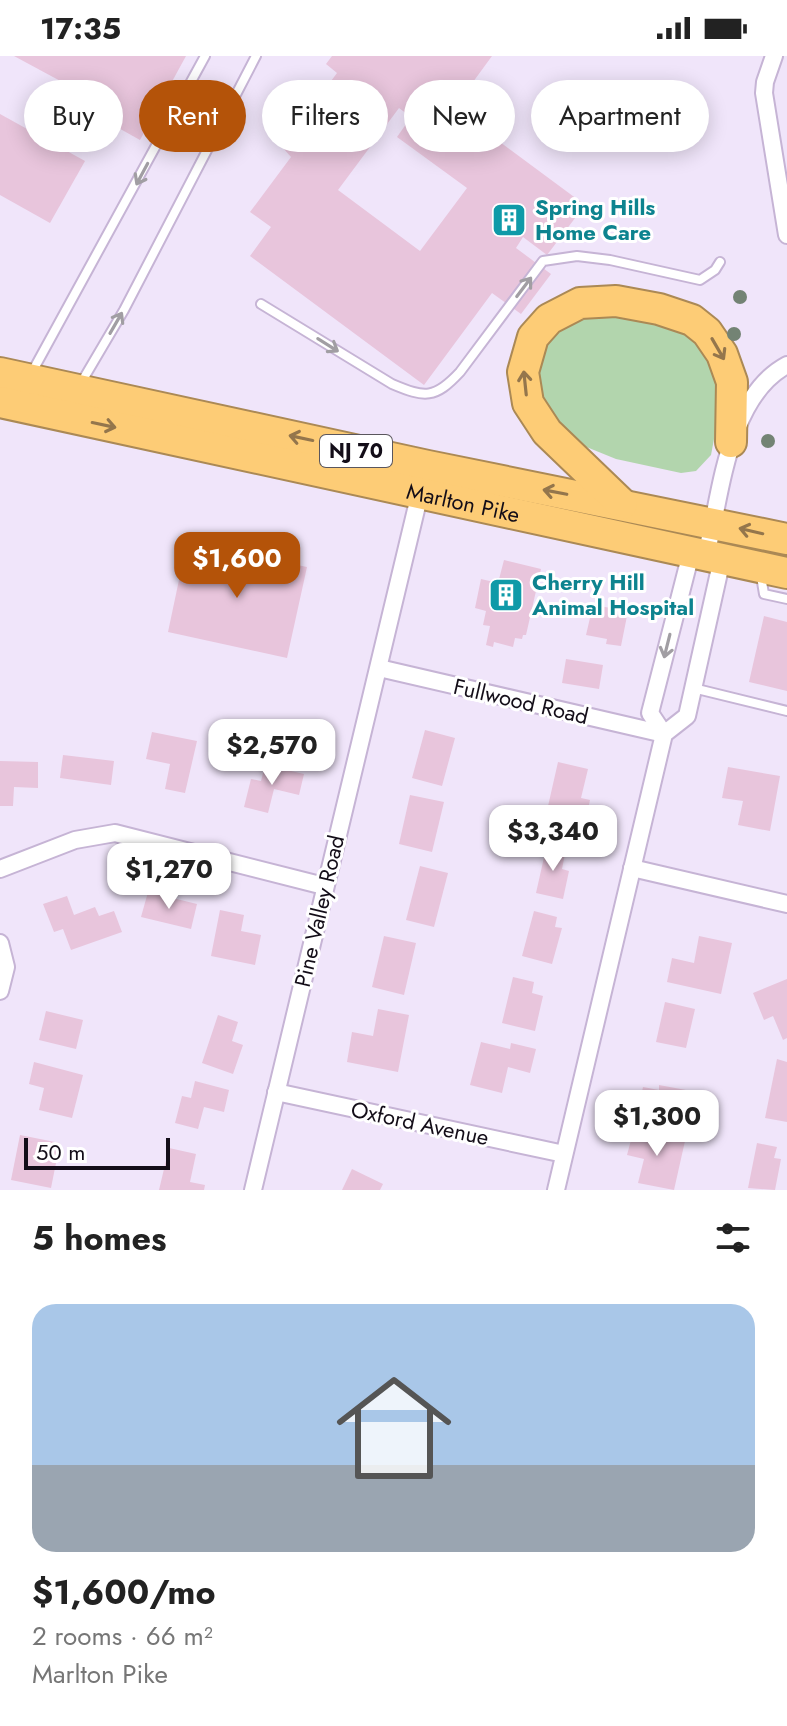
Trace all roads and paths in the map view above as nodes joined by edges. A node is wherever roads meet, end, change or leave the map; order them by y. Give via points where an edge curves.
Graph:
1 (205, 56) edge
2 (256, 56) edge
3 (774, 56) edge
4 (787, 235) edge
5 (720, 262) dead end
6 (261, 304) dead end
7 (787, 365) edge
8 (14, 376) edge
9 (0, 402) edge
10 (71, 404) junction
11 (731, 442) junction
12 (420, 493) junction
13 (623, 506) junction
14 (714, 523) junction
15 (787, 539) edge
16 (706, 555) junction
17 (774, 570) edge
18 (787, 599) edge
19 (379, 668) junction
20 (693, 688) junction
21 (787, 711) edge
22 (664, 734) junction
23 (632, 868) junction
24 (0, 869) edge
25 (324, 886) junction
26 (787, 904) edge
27 (0, 943) edge
28 (0, 991) edge
29 (276, 1092) junction
30 (564, 1154) junction
31 (253, 1190) edge
32 (556, 1190) edge

1 -> 8 lane
10 -> 2 lane
3 - 4 street via 764,93
6 -> 5 lane via 392,384 414,394 431,394 445,389 460,372 543,261 577,256 700,280
7 - 11 street via 757,393
8 - 10 highway, Marlton Pike / NJ 70
9 - 10 highway, Marlton Pike / NJ 70
10 -> 12 highway, Marlton Pike / NJ 70
13 -> 10 highway, Marlton Pike / NJ 70
13 -> 11 highway via 547,432 528,403 523,372 533,337 549,319 580,303 616,301 692,320 722,354 732,382
11 - 14 street
12 - 16 highway, Marlton Pike / NJ 70
12 - 19 street, Pine Valley Road
13 - 14 highway, Marlton Pike / NJ 70
15 -> 14 highway, Marlton Pike / NJ 70
14 - 16 street
16 - 17 highway, Marlton Pike / NJ 70
16 - 20 street via 720,568
16 -> 22 street via 689,561 650,713
17 - 18 lane via 764,594
19 - 22 street, Fullwood Road
19 - 25 street, Pine Valley Road
20 - 21 lane
20 - 22 street via 687,716
22 - 23 street
23 - 26 street
23 - 30 street
24 - 25 street via 75,840 115,833
25 - 29 street, Pine Valley Road
27 - 28 street via 6,967
29 - 30 street, Oxford Avenue
29 - 31 street, Pine Valley Road
30 - 32 street

